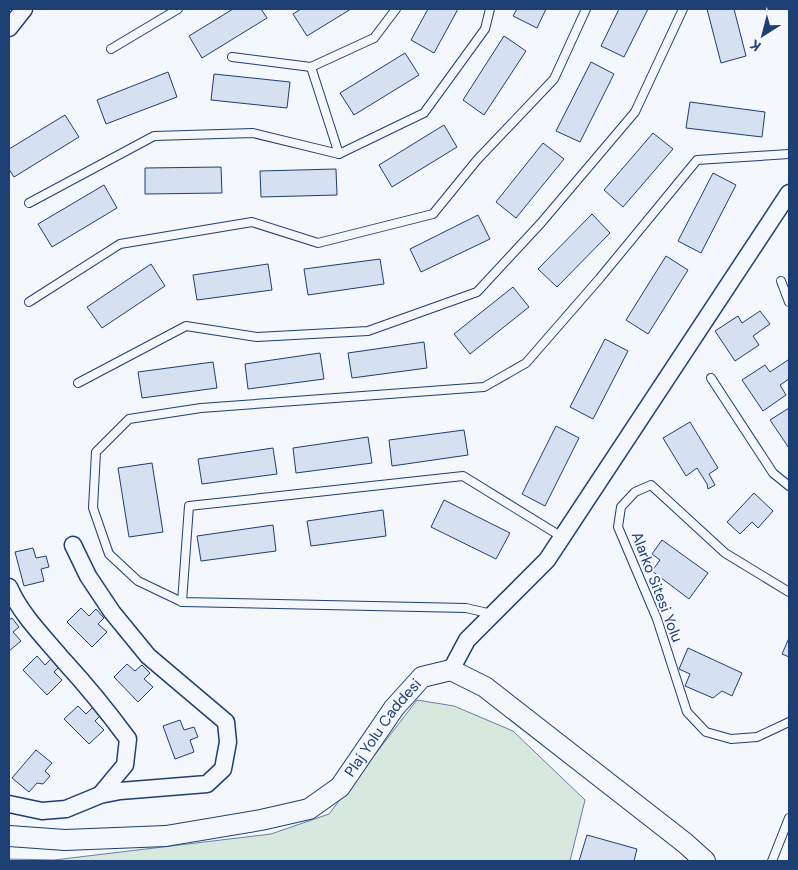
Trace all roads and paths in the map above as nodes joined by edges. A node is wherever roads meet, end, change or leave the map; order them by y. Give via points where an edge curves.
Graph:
1 (24, 9) edge
2 (178, 9) edge
3 (396, 9) edge
4 (490, 9) edge
5 (586, 9) edge
6 (682, 9) edge
7 (9, 28) edge
8 (111, 49) dead end
9 (232, 57) dead end
10 (311, 67) junction
11 (339, 154) junction
12 (789, 154) edge
13 (789, 193) edge
14 (29, 203) dead end
15 (781, 281) dead end
16 (29, 302) dead end
17 (789, 302) edge
18 (711, 378) dead end
19 (78, 383) dead end
20 (789, 486) edge
21 (563, 537) junction
22 (73, 545) dead end
23 (9, 587) edge
24 (789, 592) edge
25 (182, 602) junction
26 (492, 614) junction
27 (451, 670) junction
28 (789, 722) edge
29 (100, 796) junction
30 (9, 804) edge
31 (789, 818) edge
32 (9, 836) edge
33 (705, 861) edge
34 (772, 861) edge

1 - 7 street
2 - 8 lane
3 - 10 lane via 374,38
4 - 11 lane via 485,29 424,113
5 - 16 lane via 554,79 477,160 433,214 318,243 252,222 120,244
6 - 19 lane via 635,112 541,223 476,292 368,331 257,337 186,326
9 - 10 lane
10 - 11 lane
11 - 14 lane via 253,133 154,136
12 - 25 lane via 697,160 526,363 484,387 201,408 129,419 96,452 93,508 109,554 138,581
13 - 21 street
15 - 17 lane
18 - 20 lane via 773,473
21 - 25 lane via 463,476 189,506
21 - 26 street via 547,560
22 - 29 street via 88,576 112,612 148,656 226,722 228,742 223,769 207,784 120,791
23 - 29 street via 27,618 128,739 124,765
24 - 28 lane, Alarko Sitesi Yolu via 726,553 651,485 635,492 621,507 618,527 657,619 688,712 706,732 731,739 758,737
25 - 26 lane via 466,608
26 - 27 street via 467,640
27 - 32 street, Plaj Yolu Caddesi via 422,677 394,708 340,787 309,809 166,836 66,840
27 - 33 street via 485,687
29 - 30 street via 58,810 42,811
31 - 34 lane

